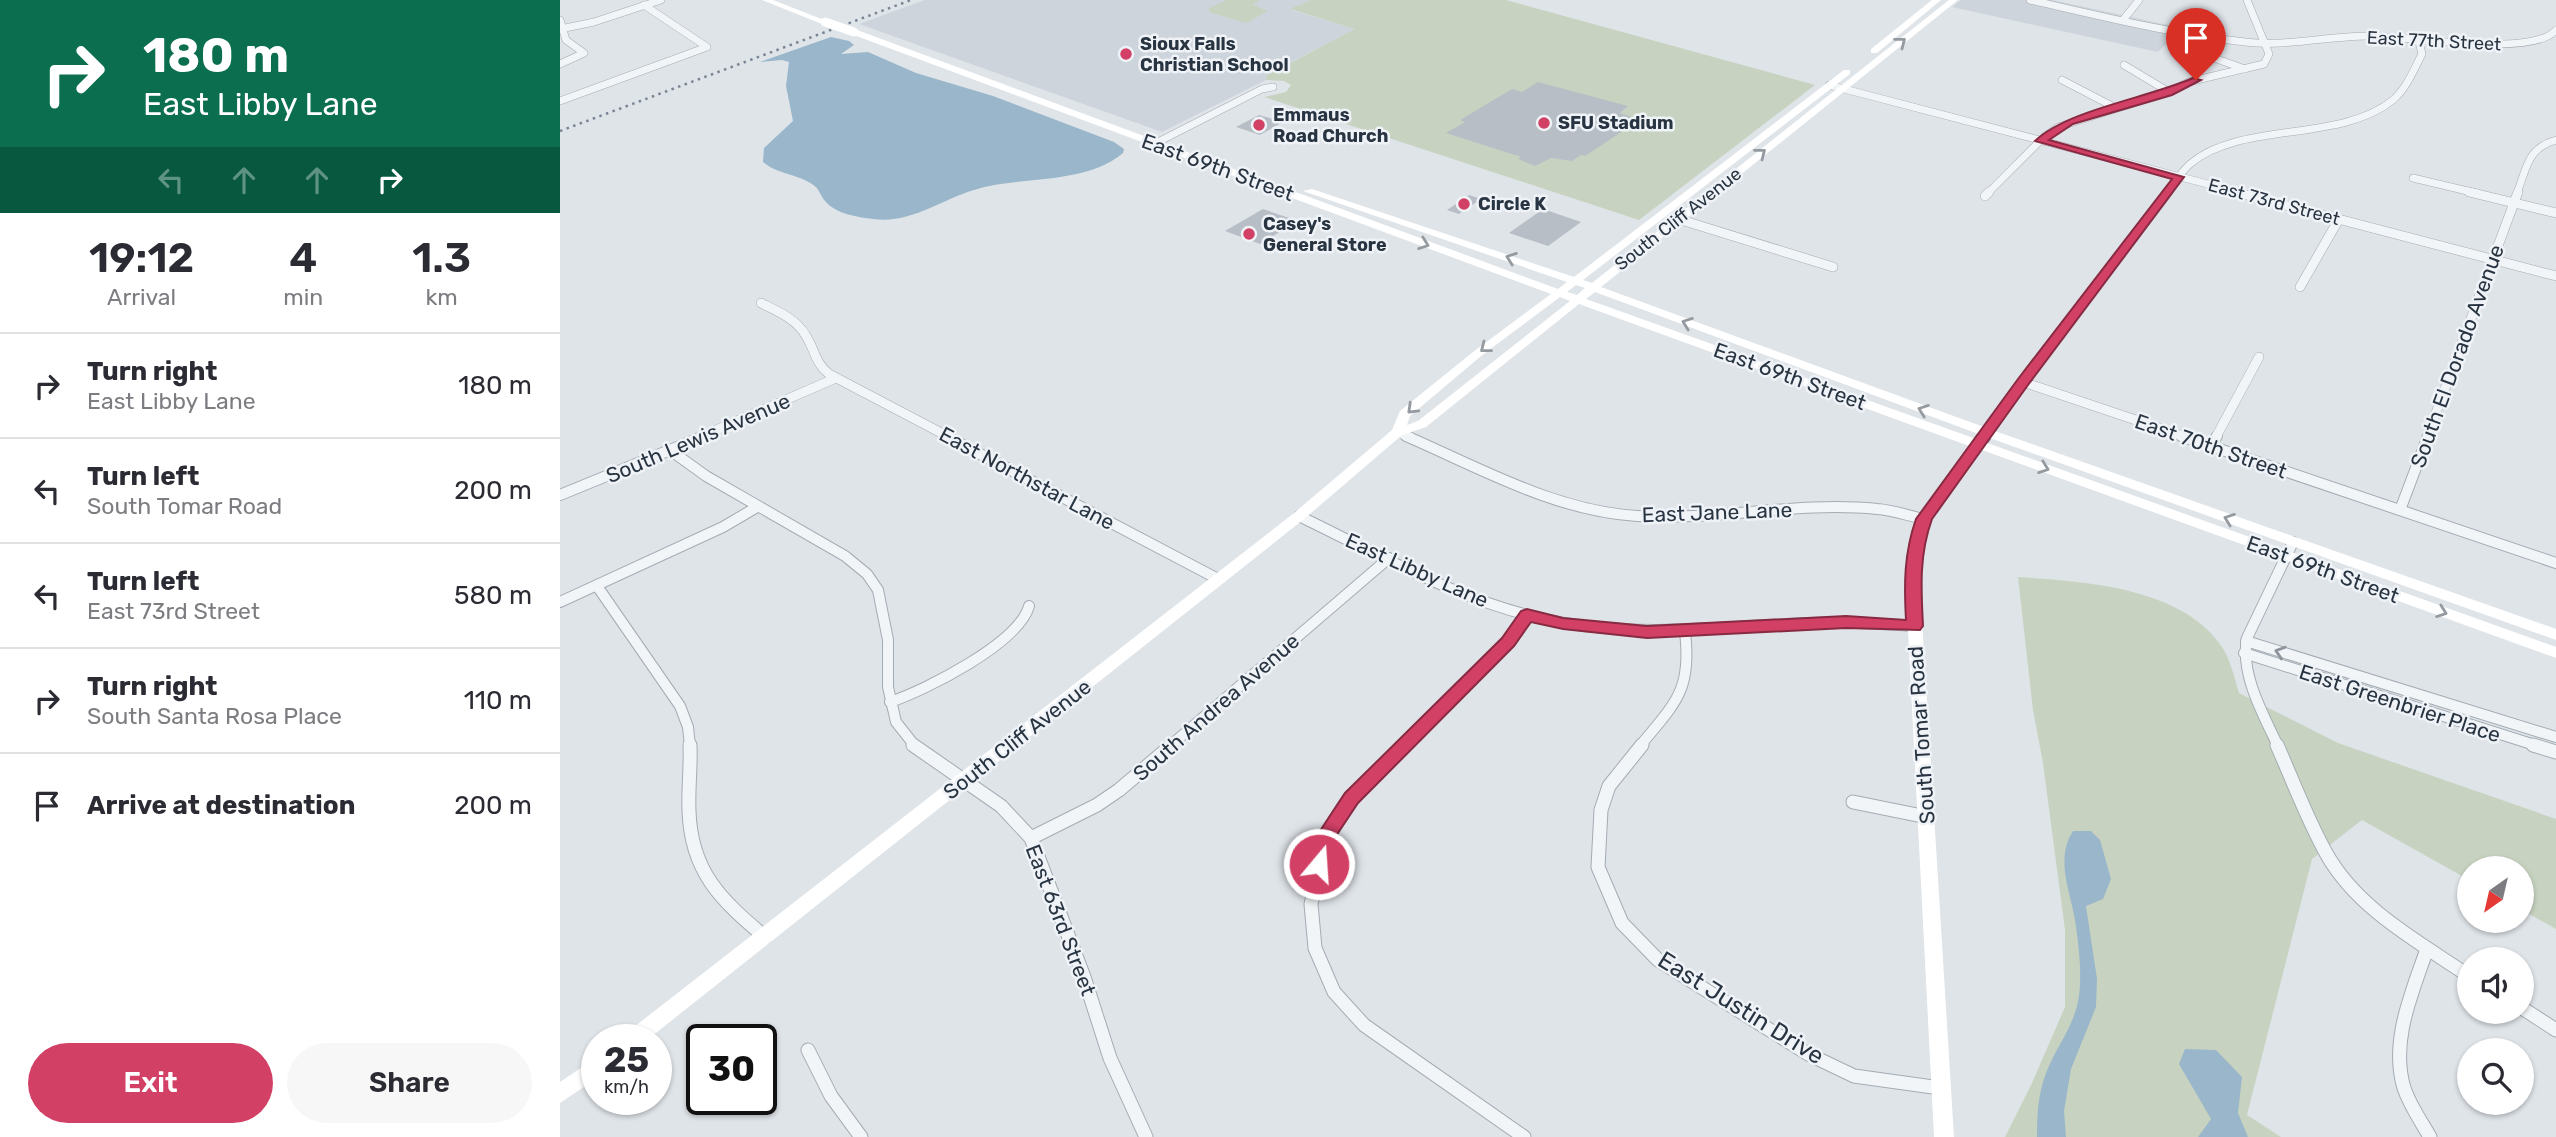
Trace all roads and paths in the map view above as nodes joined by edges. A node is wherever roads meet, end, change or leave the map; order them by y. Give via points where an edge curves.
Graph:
1 (661, 0) edge
2 (766, 0) edge
3 (1937, 0) edge
4 (1954, 0) edge
5 (2030, 0) edge
6 (2054, 0) edge
7 (2139, 0) edge
8 (2246, 0) edge
9 (644, 5) junction
10 (2125, 18) junction
11 (560, 20) edge
12 (562, 28) edge
13 (2556, 30) edge
14 (2418, 38) junction
15 (2553, 38) edge
16 (2267, 42) junction
17 (2197, 52) dead end
18 (560, 64) edge
19 (2124, 65) dead end
20 (2245, 69) junction
21 (2062, 80) dead end
22 (1829, 85) junction
23 (1273, 88) dead end
24 (1841, 88) junction
25 (2169, 92) junction
26 (560, 101) edge
27 (2116, 108) junction
28 (2556, 140) edge
29 (1158, 141) junction
30 (2040, 141) junction
31 (2179, 177) junction
32 (2413, 178) dead end
33 (1985, 196) dead end
34 (2513, 203) junction
35 (2556, 213) edge
36 (1678, 219) junction
37 (2339, 219) junction
38 (2493, 259) junction
39 (1833, 267) dead end
40 (2556, 276) edge
41 (1575, 281) junction
42 (2301, 287) dead end
43 (1592, 288) junction
44 (1560, 292) junction
45 (1577, 299) junction
46 (761, 303) dead end
47 (2259, 358) dead end
48 (836, 378) junction
49 (2023, 382) junction
50 (1398, 432) junction
51 (1984, 439) junction
52 (2211, 446) junction
53 (670, 450) junction
54 (560, 495) edge
55 (757, 507) junction
56 (2400, 510) junction
57 (1299, 516) junction
58 (1924, 519) junction
59 (2293, 541) junction
60 (2286, 556) junction
61 (1389, 558) junction
62 (2556, 563) edge
63 (1218, 579) junction
64 (597, 586) junction
65 (560, 602) edge
66 (1029, 607) dead end
67 (1527, 615) junction
68 (1914, 626) junction
69 (1685, 632) junction
70 (2556, 635) edge
71 (2245, 647) junction
72 (2556, 653) edge
73 (890, 702) junction
74 (2556, 737) edge
75 (2556, 752) edge
76 (964, 781) junction
77 (1853, 802) dead end
78 (1927, 817) junction
79 (1031, 838) junction
80 (765, 937) junction
81 (2427, 949) junction
82 (2457, 968) edge
83 (2534, 1016) edge
84 (653, 1024) edge
85 (2556, 1030) edge
86 (808, 1050) dead end
87 (581, 1078) edge
88 (1940, 1088) junction
89 (560, 1094) edge
90 (862, 1137) edge
91 (1146, 1137) edge
92 (1524, 1137) edge
93 (1944, 1137) edge
94 (2430, 1137) edge

1 - 9 street
2 - 29 main road, East 69th Street, bridge
3 - 22 main road, South Cliff Avenue
24 -> 4 main road, South Cliff Avenue
5 - 10 street, East 77th Street
6 - 10 street, East 77th Street
7 - 10 street
8 - 16 street
9 - 12 street
9 - 26 street via 707,47
10 - 16 street, East 77th Street via 2214,39
11 - 12 street
12 - 18 street via 566,40 584,53
13 - 15 street, East 77th Street
14 - 15 street, East 77th Street via 2500,46
14 - 16 street, East 77th Street
14 - 31 street, South Tomar Road via 2422,54 2399,93 2384,107 2351,119 2221,146 2188,165
16 - 20 street via 2264,64
17 - 20 street
19 - 25 street
20 - 25 street via 2188,82
21 - 27 street
22 - 24 street, East 73rd Street
22 - 41 main road, South Cliff Avenue
23 - 29 street via 1262,89
24 - 30 street, East 73rd Street
36 -> 24 main road, South Cliff Avenue
25 - 27 street
27 - 30 street via 2069,122
28 - 34 street, South El Dorado Avenue via 2533,151
41 -> 29 main road, East 69th Street
29 -> 44 main road, East 69th Street
30 - 31 street, East 73rd Street
30 - 33 street
31 - 37 street, East 73rd Street
31 - 49 street, South Tomar Road
32 - 34 street
34 - 35 street
34 - 38 street, South El Dorado Avenue
36 - 39 street
36 - 43 main road, South Cliff Avenue
37 - 38 street, East 73rd Street
37 - 42 street
38 - 40 street, East 73rd Street
38 - 56 street, South El Dorado Avenue
41 - 43 main road, East 69th Street
41 - 44 main road, South Cliff Avenue
43 - 45 main road, South Cliff Avenue
51 -> 43 main road, East 69th Street
44 - 45 main road, East 69th Street
44 -> 50 main road, South Cliff Avenue via 1404,414
45 - 50 main road, South Cliff Avenue via 1422,424
45 - 51 main road, East 69th Street
46 - 48 street, East Northstar Lane via 802,331 816,362
47 - 52 street
48 - 53 street, South Lewis Avenue
48 - 63 street, East Northstar Lane
49 - 51 street, South Tomar Road
49 - 52 street, East 70th Street
50 - 57 main road, South Cliff Avenue
50 - 58 street, East Jane Lane via 1550,498 1604,512 1658,516 1849,507
51 - 58 main road, South Tomar Road
59 -> 51 main road, East 69th Street
51 -> 60 main road, East 69th Street
52 - 56 street, East 70th Street
53 - 54 street, South Lewis Avenue
53 - 55 street, East 63rd Street
55 - 64 street
55 - 73 street, East 63rd Street via 845,556 878,590 888,640
56 - 62 street, East 70th Street
57 - 61 street, East Libby Lane
57 - 63 main road, South Cliff Avenue
58 - 68 main road, South Tomar Road via 1912,572
59 - 60 street
59 - 70 main road, East 69th Street
60 - 71 street
60 -> 72 main road, East 69th Street
61 - 67 street, East Libby Lane via 1462,593
61 - 79 street, South Andrea Avenue via 1119,790
63 - 76 main road, South Cliff Avenue
64 - 65 street
64 - 80 street via 677,700 688,723 688,815 699,867 729,908
66 - 73 street via 1016,628 956,671 920,692
67 - 69 street, East Libby Lane via 1601,628
67 - 92 street via 1480,672 1352,798 1329,831 1311,904 1315,948 1334,992 1363,1025
68 - 69 street, East Libby Lane via 1846,622
68 - 78 main road, South Tomar Road
69 - 88 street, East Justin Drive via 1686,678 1678,699 1609,786 1601,810 1598,867 1622,923 1658,960 1808,1054 1854,1076
74 -> 71 street, East Greenbrier Place
71 - 75 street, East Greenbrier Place
71 - 81 street via 2258,703 2327,855 2351,887
73 - 76 street, East 63rd Street via 896,722 913,745
76 - 79 street, East 63rd Street via 1001,806
76 - 80 main road, South Cliff Avenue
77 - 78 street
78 - 88 main road, South Tomar Road
79 - 91 street, East 63rd Street via 1110,1058
80 - 84 main road, South Cliff Avenue
81 - 82 street
81 - 94 street via 2406,1007 2400,1046 2402,1083
83 - 85 street
86 - 90 street via 821,1082
87 - 89 main road
88 - 93 main road, South Tomar Road

